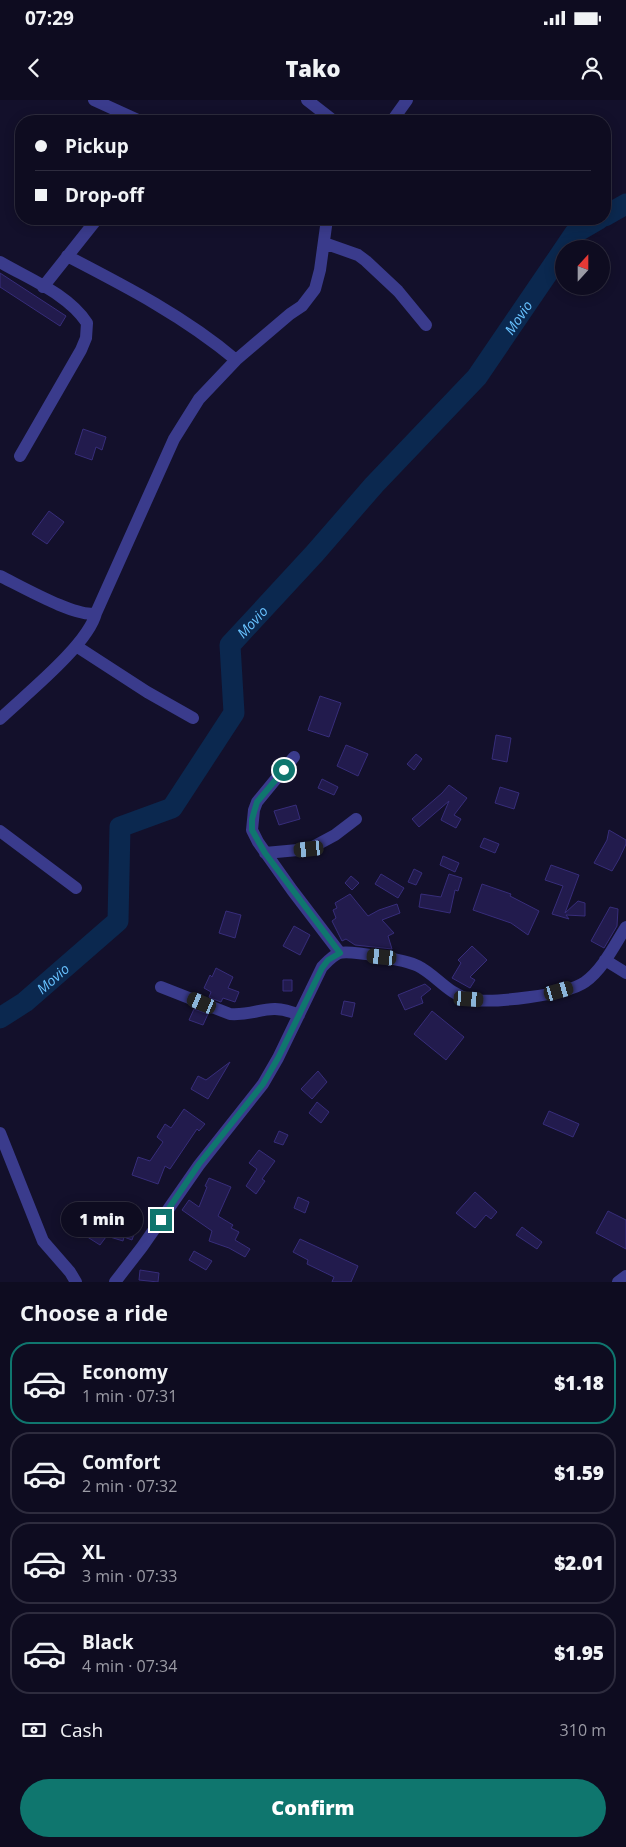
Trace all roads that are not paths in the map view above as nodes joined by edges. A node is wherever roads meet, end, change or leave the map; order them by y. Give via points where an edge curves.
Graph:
1 (94, 100) edge
2 (307, 100) edge
3 (407, 100) edge
4 (127, 115) edge
5 (326, 115) edge
6 (396, 115) edge
7 (92, 225) edge
8 (326, 225) edge
9 (324, 243) junction
10 (67, 256) junction
11 (0, 262) edge
12 (43, 287) junction
13 (426, 325) dead end
14 (236, 360) junction
15 (20, 456) dead end
16 (0, 576) edge
17 (96, 613) junction
18 (76, 646) junction
19 (193, 718) dead end
20 (0, 719) edge
21 (294, 758) dead end
22 (356, 819) dead end
23 (0, 831) edge
24 (265, 853) junction
25 (76, 888) dead end
26 (626, 927) edge
27 (340, 953) junction
28 (605, 960) junction
29 (626, 973) edge
30 (161, 987) dead end
31 (299, 1015) junction
32 (0, 1133) edge
33 (626, 1276) edge
34 (76, 1282) edge
35 (116, 1282) edge
36 (618, 1282) edge

1 - 4 street
2 - 5 street
3 - 6 street
7 - 10 street
8 - 9 street
9 - 13 street via 366,261 398,291
9 - 14 street via 315,289 309,299
10 - 12 street
10 - 14 street via 159,305
11 - 12 street
12 - 15 street via 79,311 88,323 86,338
14 - 17 street via 199,399 174,439
16 - 17 street via 70,610
17 - 18 street via 88,632
18 - 19 street
18 - 20 street
21 - 24 street via 262,794 254,810 252,830
22 - 24 street via 309,849
23 - 25 street
24 - 27 street
26 - 28 street
27 - 28 street via 404,961 419,966 454,994 486,1000 547,995 571,988 584,983
27 - 31 street via 322,968
28 - 29 street
30 - 31 street via 230,1014 279,1008
31 - 35 street via 263,1084 199,1164
32 - 34 street via 43,1241
33 - 36 street

